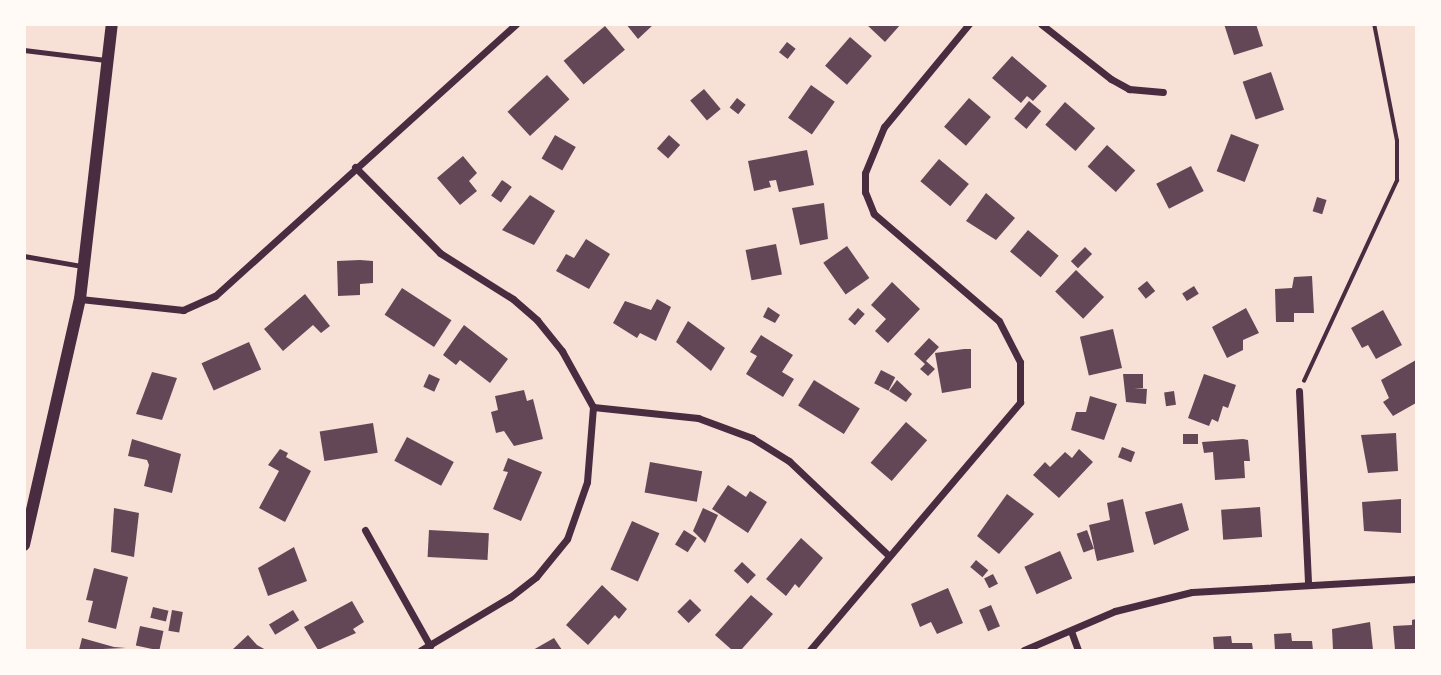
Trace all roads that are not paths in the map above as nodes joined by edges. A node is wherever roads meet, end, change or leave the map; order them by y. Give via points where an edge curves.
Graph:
1 (112, 24) edge
2 (516, 24) edge
3 (969, 24) edge
4 (1041, 24) edge
5 (24, 50) edge
6 (109, 60) junction
7 (1163, 92) dead end
8 (355, 167) junction
9 (24, 256) edge
10 (85, 267) junction
11 (80, 299) junction
12 (1299, 391) road end
13 (593, 407) junction
14 (365, 530) dead end
15 (24, 545) edge
16 (888, 555) junction
17 (1416, 579) edge
18 (1308, 583) junction
19 (1072, 631) junction
20 (430, 646) junction
21 (421, 650) edge
22 (810, 650) edge
23 (1024, 650) edge
24 (1078, 650) edge

1 - 6 main road
2 - 8 street
3 - 16 street via 884,127 872,149 865,192 874,214 999,321 1020,362 1020,402 975,460
4 - 7 street via 1111,79 1129,89
5 - 6 lane
6 - 10 main road
8 - 11 street via 215,296 198,306 152,310
8 - 13 street via 440,253 513,299 537,320 562,351
9 - 10 lane
10 - 11 main road
11 - 15 main road
12 - 18 street
13 - 16 street via 698,418 752,438 789,461
13 - 20 street via 587,482 567,539 528,584
14 - 20 street
16 - 22 street
17 - 18 street
18 - 19 street via 1192,592 1115,611
19 - 23 street
19 - 24 street
20 - 21 street

